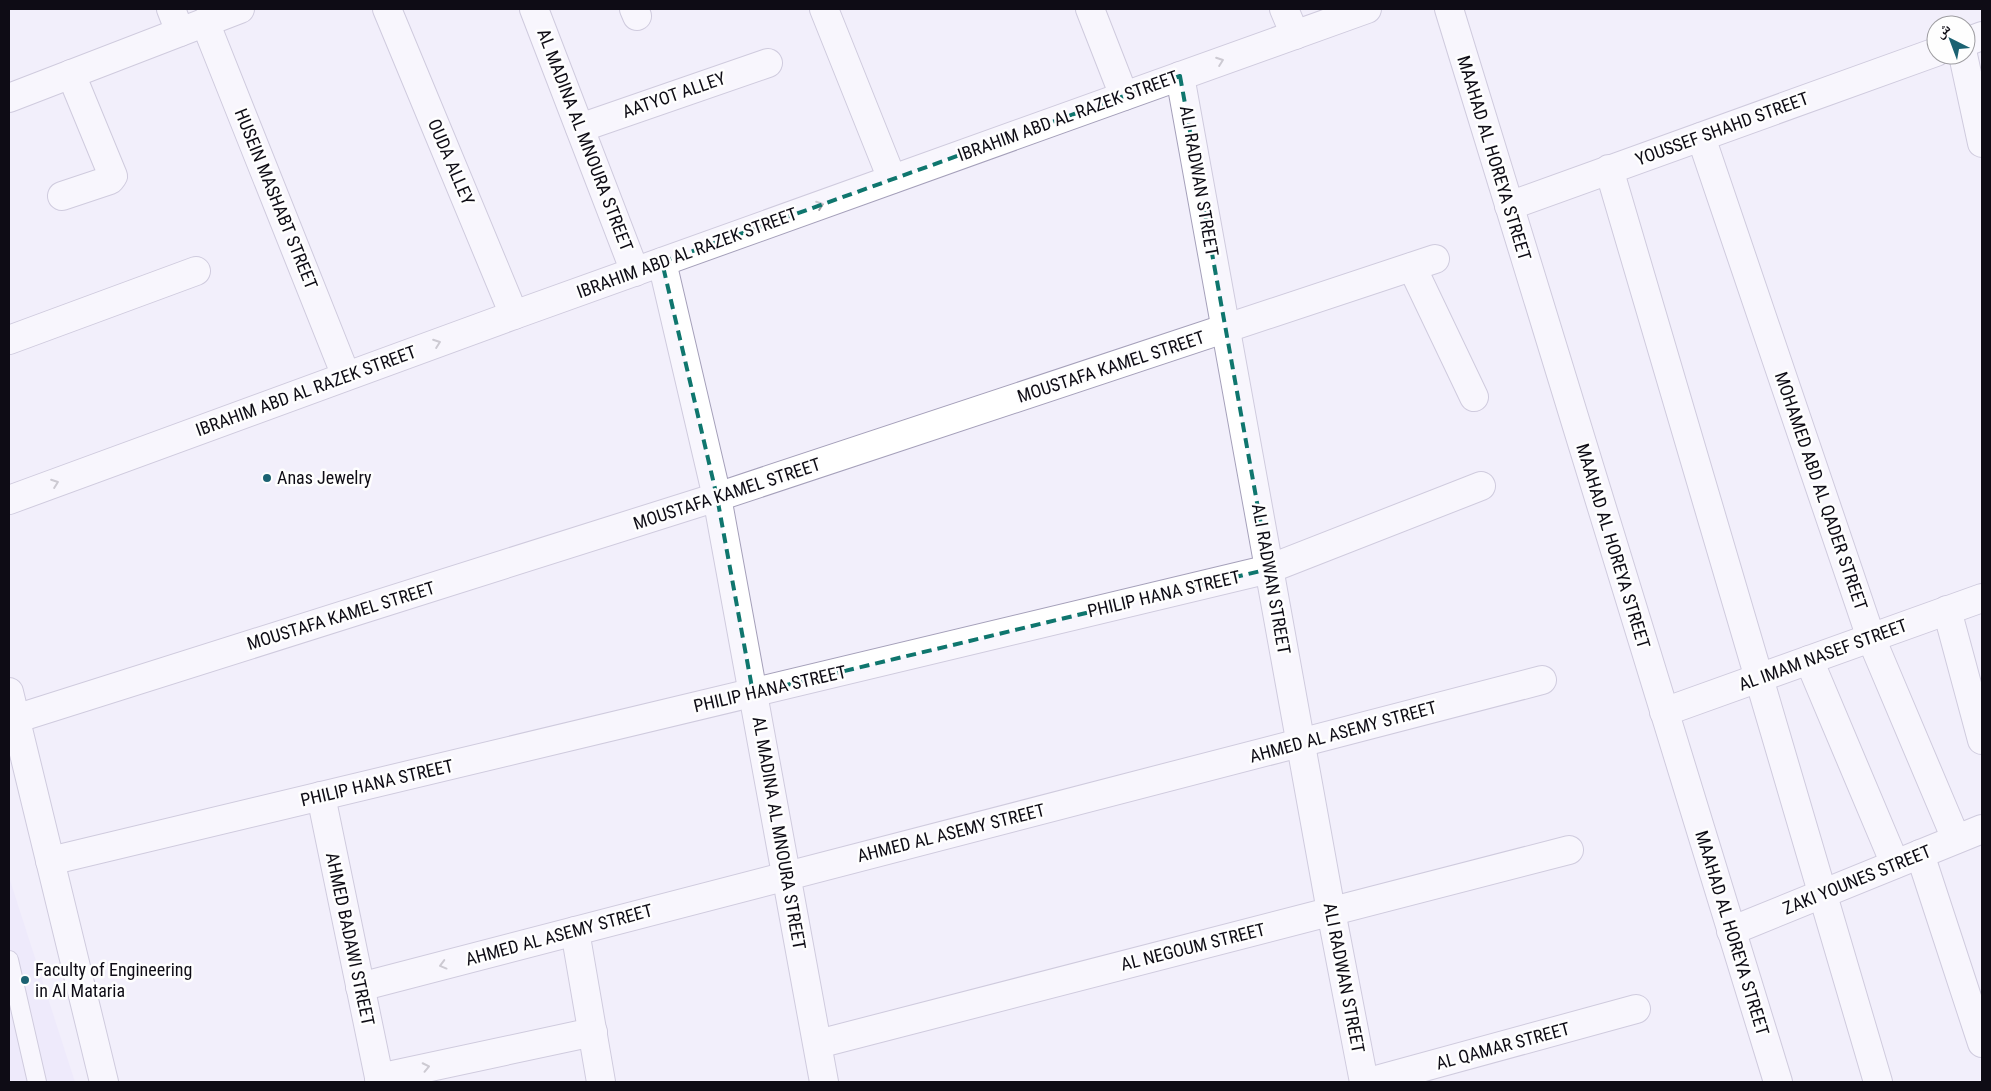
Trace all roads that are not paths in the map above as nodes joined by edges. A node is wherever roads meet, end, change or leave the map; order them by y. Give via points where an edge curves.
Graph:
1 (240, 9) edge
2 (388, 9) edge
3 (534, 9) edge
4 (824, 9) edge
5 (1090, 9) edge
6 (1284, 9) edge
7 (1367, 9) edge
8 (1449, 9) edge
9 (175, 20) edge
10 (205, 22) junction
11 (1294, 35) junction
12 (1926, 56) edge
13 (768, 63) dead end
14 (1965, 65) edge
15 (72, 74) junction
16 (1180, 76) junction
17 (1124, 96) junction
18 (9, 98) edge
19 (580, 128) junction
20 (1701, 136) junction
21 (1982, 143) edge
22 (1609, 169) junction
23 (892, 179) junction
24 (62, 196) dead end
25 (1509, 206) junction
26 (662, 262) junction
27 (196, 271) dead end
28 (635, 272) junction
29 (514, 315) junction
30 (1226, 329) junction
31 (9, 340) edge
32 (346, 376) junction
33 (1474, 397) dead end
34 (1481, 486) dead end
35 (717, 498) junction
36 (9, 500) edge
37 (1269, 569) junction
38 (1982, 598) edge
39 (1947, 610) junction
40 (1871, 638) junction
41 (1809, 660) junction
42 (1759, 678) junction
43 (1542, 680) dead end
44 (9, 692) edge
45 (753, 693) junction
46 (1664, 712) junction
47 (15, 719) junction
48 (1982, 740) edge
49 (1301, 743) junction
50 (321, 796) junction
51 (1982, 829) edge
52 (1956, 839) junction
53 (1569, 850) dead end
54 (1920, 854) junction
55 (50, 861) junction
56 (1895, 864) junction
57 (787, 876) junction
58 (1822, 893) junction
59 (1331, 911) junction
60 (575, 931) junction
61 (1731, 931) junction
62 (9, 960) edge
63 (360, 987) junction
64 (1636, 1009) dead end
65 (593, 1032) junction
66 (1982, 1043) edge
67 (818, 1044) junction
68 (379, 1080) edge
69 (37, 1082) edge
70 (104, 1082) edge
71 (601, 1082) edge
72 (824, 1082) edge
73 (1364, 1082) edge
74 (1370, 1082) edge
75 (1778, 1082) edge
76 (1878, 1082) edge

1 - 10 street
2 - 29 street, OUDA ALLEY
3 - 19 street, AL MADINA AL MNOURA STREET
4 - 23 street
5 - 17 street
6 - 11 street
7 - 11 street, IBRAHIM ABD AL RAZEK STREET
8 - 25 street, MAAHAD AL HOREYA STREET
9 - 10 street
9 - 15 street
10 - 32 street, HUSEIN MASHABT STREET
16 -> 11 street, IBRAHIM ABD AL RAZEK STREET
12 - 20 street, YOUSSEF SHAHD STREET
13 - 19 street, AATYOT ALLEY
14 - 21 street
15 - 18 street
15 - 24 street via 113,176 110,180
16 - 17 street, IBRAHIM ABD AL RAZEK STREET
16 - 30 street, ALI RADWAN STREET
17 - 23 street, IBRAHIM ABD AL RAZEK STREET
19 - 28 street, AL MADINA AL MNOURA STREET
20 - 22 street, YOUSSEF SHAHD STREET
20 - 40 street, MOHAMED ABD AL QADER STREET
22 - 25 street, YOUSSEF SHAHD STREET
22 - 42 street
26 -> 23 street, IBRAHIM ABD AL RAZEK STREET
25 - 46 street, MAAHAD AL HOREYA STREET
26 - 28 street, IBRAHIM ABD AL RAZEK STREET
26 - 35 street, AL MADINA AL MNOURA STREET
27 - 31 street
28 - 29 street, IBRAHIM ABD AL RAZEK STREET
32 -> 29 street, IBRAHIM ABD AL RAZEK STREET
30 - 33 street, MOUSTAFA KAMEL STREET via 1423,263
30 - 35 street, MOUSTAFA KAMEL STREET
30 - 37 street, ALI RADWAN STREET
36 -> 32 street, IBRAHIM ABD AL RAZEK STREET
34 - 37 street, PHILIP HANA STREET
35 - 45 street, AL MADINA AL MNOURA STREET
35 - 47 street, MOUSTAFA KAMEL STREET
37 - 45 street, PHILIP HANA STREET
37 - 49 street, ALI RADWAN STREET
38 - 39 street, AL IMAM NASEF STREET
39 - 40 street, AL IMAM NASEF STREET
39 - 48 street
40 - 41 street, AL IMAM NASEF STREET
40 - 52 street, MOHAMED ABD AL QADER STREET
41 - 42 street, AL IMAM NASEF STREET
41 - 56 street
42 - 46 street, AL IMAM NASEF STREET
42 - 58 street
43 - 49 street, AHMED AL ASEMY STREET
44 - 47 street
45 - 50 street, PHILIP HANA STREET
45 - 57 street, AL MADINA AL MNOURA STREET
46 - 61 street, MAAHAD AL HOREYA STREET
47 - 55 street
49 - 57 street, AHMED AL ASEMY STREET
49 - 59 street, ALI RADWAN STREET
50 - 55 street, PHILIP HANA STREET
50 - 63 street, AHMED BADAWI STREET
51 - 52 street, ZAKI YOUNES STREET
52 - 54 street, ZAKI YOUNES STREET
53 - 59 street, AL NEGOUM STREET
54 - 56 street, ZAKI YOUNES STREET
54 - 66 street
55 - 70 street
56 - 58 street, ZAKI YOUNES STREET
57 - 60 street, AHMED AL ASEMY STREET
57 - 67 street, AL MADINA AL MNOURA STREET
58 - 61 street, ZAKI YOUNES STREET
58 - 76 street
59 - 67 street, AL NEGOUM STREET
59 - 73 street, ALI RADWAN STREET
60 -> 63 street, AHMED AL ASEMY STREET
60 - 65 street
61 - 75 street, MAAHAD AL HOREYA STREET
62 - 69 lane
63 - 68 street, AHMED BADAWI STREET
64 - 74 street, AL QAMAR STREET
68 -> 65 street
65 - 71 street
67 - 72 street, AL MADINA AL MNOURA STREET

